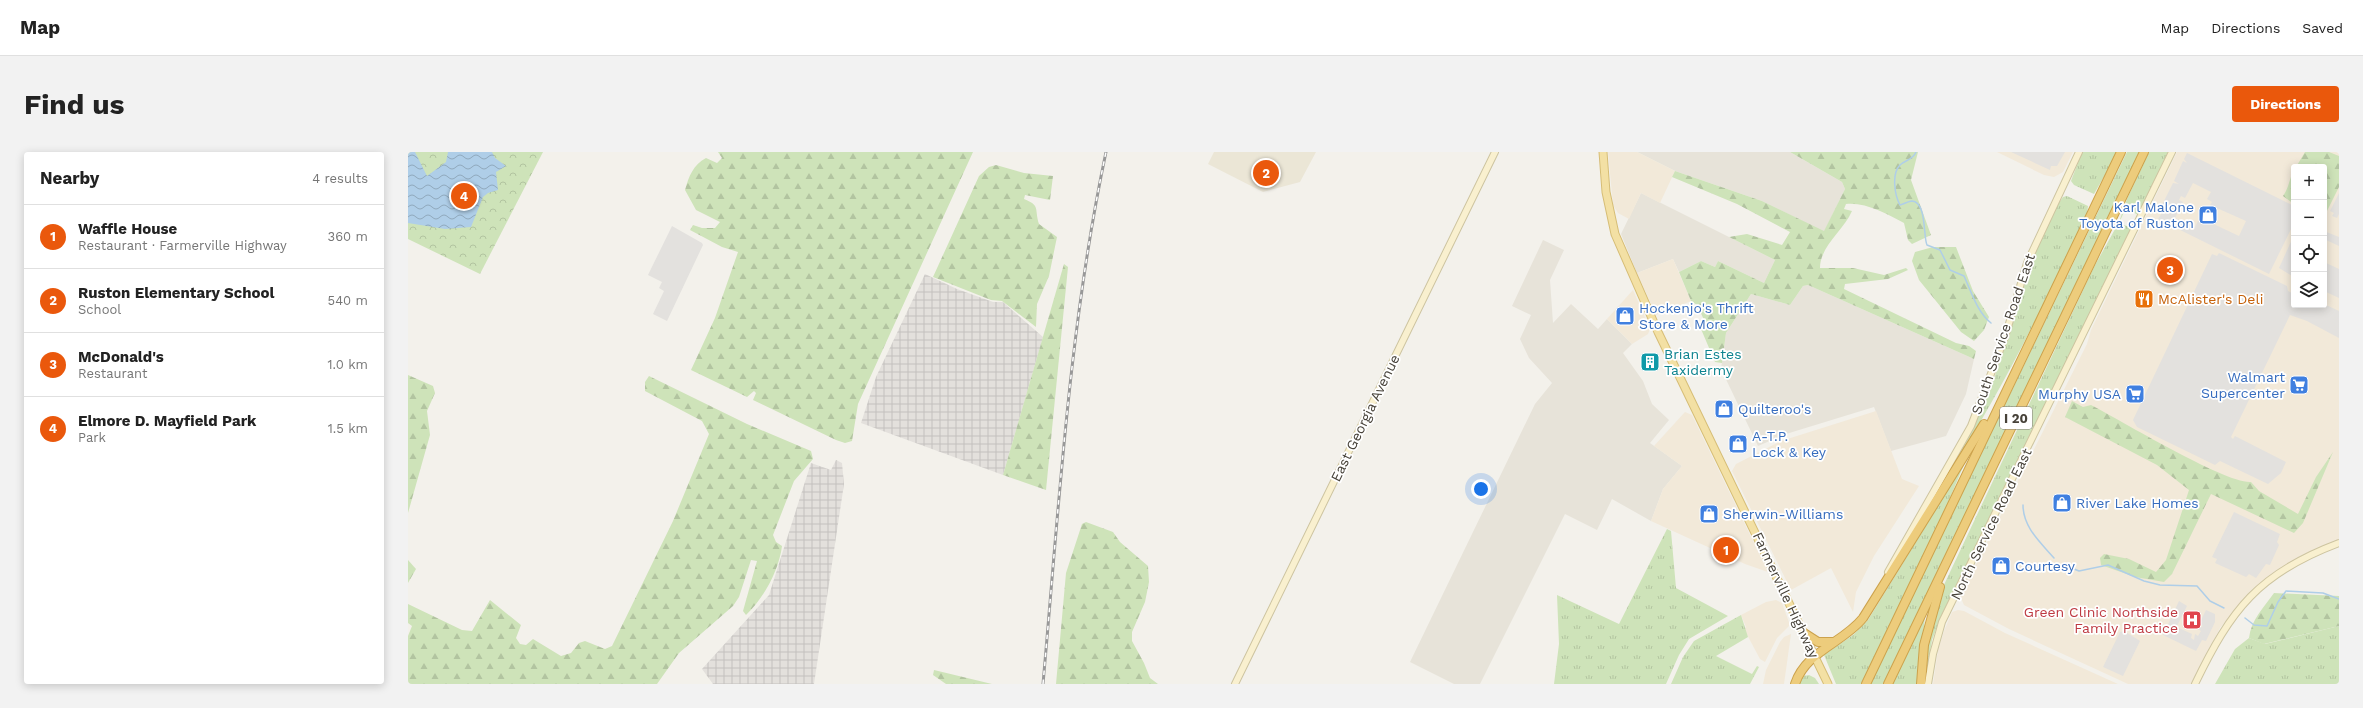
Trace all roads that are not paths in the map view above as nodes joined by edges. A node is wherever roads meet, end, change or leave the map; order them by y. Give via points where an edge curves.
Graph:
1 (1495, 152) edge
2 (1603, 152) edge
3 (2078, 152) edge
4 (2121, 152) edge
5 (2144, 152) edge
6 (2172, 152) edge
7 (2005, 392) junction
8 (2339, 543) edge
9 (1944, 569) junction
10 (1877, 596) junction
11 (1804, 633) junction
12 (1835, 642) junction
13 (1814, 656) junction
14 (1235, 684) edge
15 (1794, 684) edge
16 (1828, 684) edge
17 (1866, 684) edge
18 (1888, 684) edge
19 (1921, 684) edge
20 (1928, 684) edge
21 (2195, 684) edge

1 - 14 main road, East Georgia Avenue
2 - 11 main road, Farmerville Highway via 1606,192 1616,234 1658,332
3 - 10 main road, South Service Road East via 2027,263 2005,337 1971,426 1894,560
4 - 7 highway, I 20
5 - 9 highway, I 20
6 - 20 main road, North Service Road East via 1942,622
7 - 10 highway
7 - 17 highway, I 20
8 - 21 main road via 2293,563 2256,591 2228,623
9 - 18 highway, I 20
9 - 19 highway via 1924,645
10 - 12 highway via 1857,625
11 - 12 highway via 1818,642
11 - 13 main road, Farmerville Highway
12 - 13 highway
13 - 15 highway via 1801,670
13 - 16 main road, Farmerville Highway

